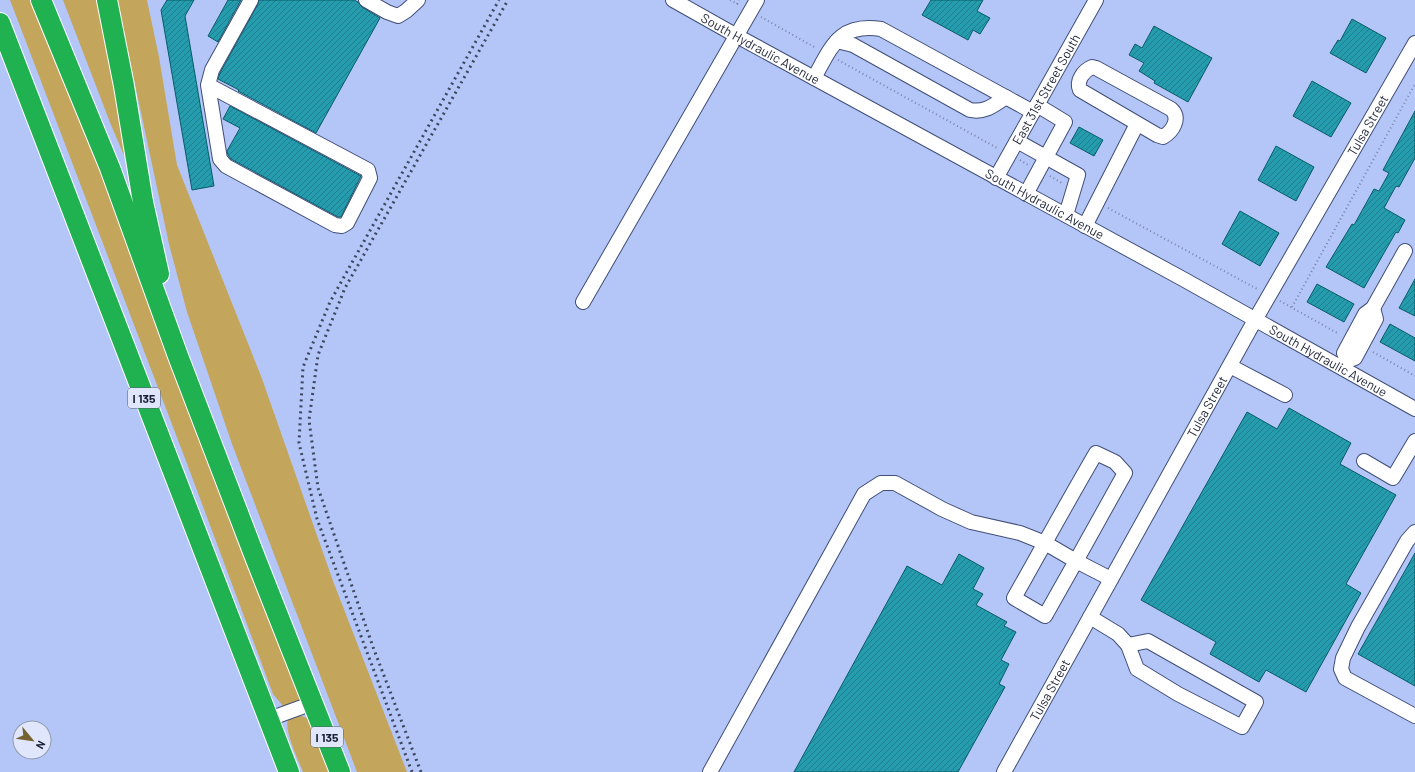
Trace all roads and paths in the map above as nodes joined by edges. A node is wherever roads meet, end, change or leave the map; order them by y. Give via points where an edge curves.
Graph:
1 (41, 0) edge
2 (106, 0) edge
3 (251, 0) edge
4 (366, 0) edge
5 (418, 0) edge
6 (673, 0) edge
7 (739, 0) edge
8 (757, 0) edge
9 (1096, 0) edge
10 (737, 4) dead end
11 (0, 23) edge
12 (737, 36) junction
13 (837, 41) junction
14 (1415, 43) edge
15 (0, 56) edge
16 (814, 78) junction
17 (1415, 84) edge
18 (208, 85) junction
19 (1006, 97) junction
20 (1035, 108) junction
21 (1137, 124) junction
22 (41, 130) junction
23 (1017, 141) junction
24 (1047, 157) junction
25 (996, 178) junction
26 (1026, 194) junction
27 (1066, 215) junction
28 (1085, 226) junction
29 (1405, 251) dead end
30 (583, 302) dead end
31 (1292, 307) dead end
32 (1255, 320) junction
33 (178, 356) junction
34 (1345, 365) junction
35 (1230, 366) junction
36 (1285, 395) dead end
37 (1415, 409) edge
38 (1415, 441) edge
39 (1364, 461) dead end
40 (1415, 532) edge
41 (1045, 543) junction
42 (1076, 561) junction
43 (1111, 579) junction
44 (1090, 617) junction
45 (1128, 645) junction
46 (313, 703) junction
47 (1415, 716) edge
48 (269, 719) junction
49 (289, 772) edge
50 (340, 772) edge
51 (710, 772) edge
52 (1004, 772) edge

1 - 33 highway, I 135 via 110,168
2 - 33 highway via 124,86 143,202
3 - 18 street via 212,70
4 - 5 street via 398,16
6 - 12 street, South Hydraulic Avenue
7 - 10 path
8 - 12 street
9 - 20 street, East 31st Street South
11 - 22 highway, I 135
12 - 16 street, South Hydraulic Avenue
12 - 30 street
13 - 16 street via 832,45
13 - 19 street via 853,44 970,110 978,111 990,107
13 - 19 street via 846,32 859,28 881,29
14 - 32 street, Tulsa Street
15 - 22 highway
16 - 25 street, South Hydraulic Avenue
17 - 31 path
18 - 18 street via 220,158 226,166 335,225 342,226 347,222 370,178 368,170
19 - 20 street
20 - 23 street, East 31st Street South
20 - 24 street via 1065,122
21 - 21 street via 1163,136 1172,129 1175,112 1096,68 1087,69 1079,80 1080,90
21 - 28 street
22 - 48 highway, I 135
23 - 24 street
23 - 25 street, East 31st Street South
24 - 26 street
24 - 27 street via 1078,175
25 - 26 street, South Hydraulic Avenue
26 - 27 street, South Hydraulic Avenue
27 - 28 street, South Hydraulic Avenue
28 - 32 street, South Hydraulic Avenue
29 - 34 street via 1373,308 1376,319 1355,358
32 - 34 street, South Hydraulic Avenue
32 - 35 street, Tulsa Street
33 - 46 highway, I 135
34 - 37 street, South Hydraulic Avenue
35 - 36 street
35 - 43 street, Tulsa Street
38 - 39 street via 1394,478
40 - 47 street via 1406,541 1358,627 1343,658 1341,669 1345,678
41 - 42 street
41 - 42 street via 1014,598 1045,616
41 - 42 street via 1096,453 1115,462 1126,473
41 - 51 street via 1020,533 971,522 942,510 895,483 881,483 864,494
42 - 43 street
43 - 44 street, Tulsa Street
44 - 45 street via 1118,634
44 - 52 street, Tulsa Street
45 - 45 street via 1137,669 1178,694 1242,727 1256,702 1148,641
46 - 48 street
46 - 50 highway, I 135
48 - 49 highway, I 135

